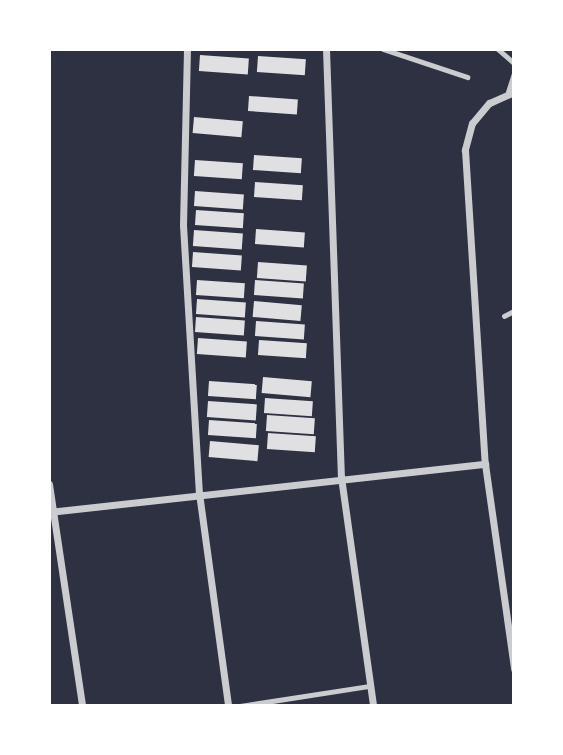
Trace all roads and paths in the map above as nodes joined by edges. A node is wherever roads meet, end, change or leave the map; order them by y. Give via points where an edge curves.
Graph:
1 (187, 49) edge
2 (326, 49) edge
3 (383, 49) edge
4 (498, 49) edge
5 (514, 63) edge
6 (514, 73) edge
7 (467, 77) dead end
8 (511, 92) edge
9 (514, 311) edge
10 (504, 316) dead end
11 (485, 464) junction
12 (341, 477) junction
13 (49, 484) edge
14 (199, 493) junction
15 (49, 512) edge
16 (514, 669) edge
17 (369, 686) junction
18 (82, 706) edge
19 (228, 706) edge
20 (240, 706) edge
21 (373, 706) edge

1 - 14 street via 183,225
2 - 12 street
3 - 7 lane
4 - 5 lane
6 - 8 lane
8 - 11 street via 489,103 472,123 465,150
9 - 10 lane
11 - 12 street
11 - 16 street
12 - 14 street
12 - 17 street
13 - 15 street
14 - 15 street
14 - 19 street
15 - 18 street
17 - 20 lane
17 - 21 street

